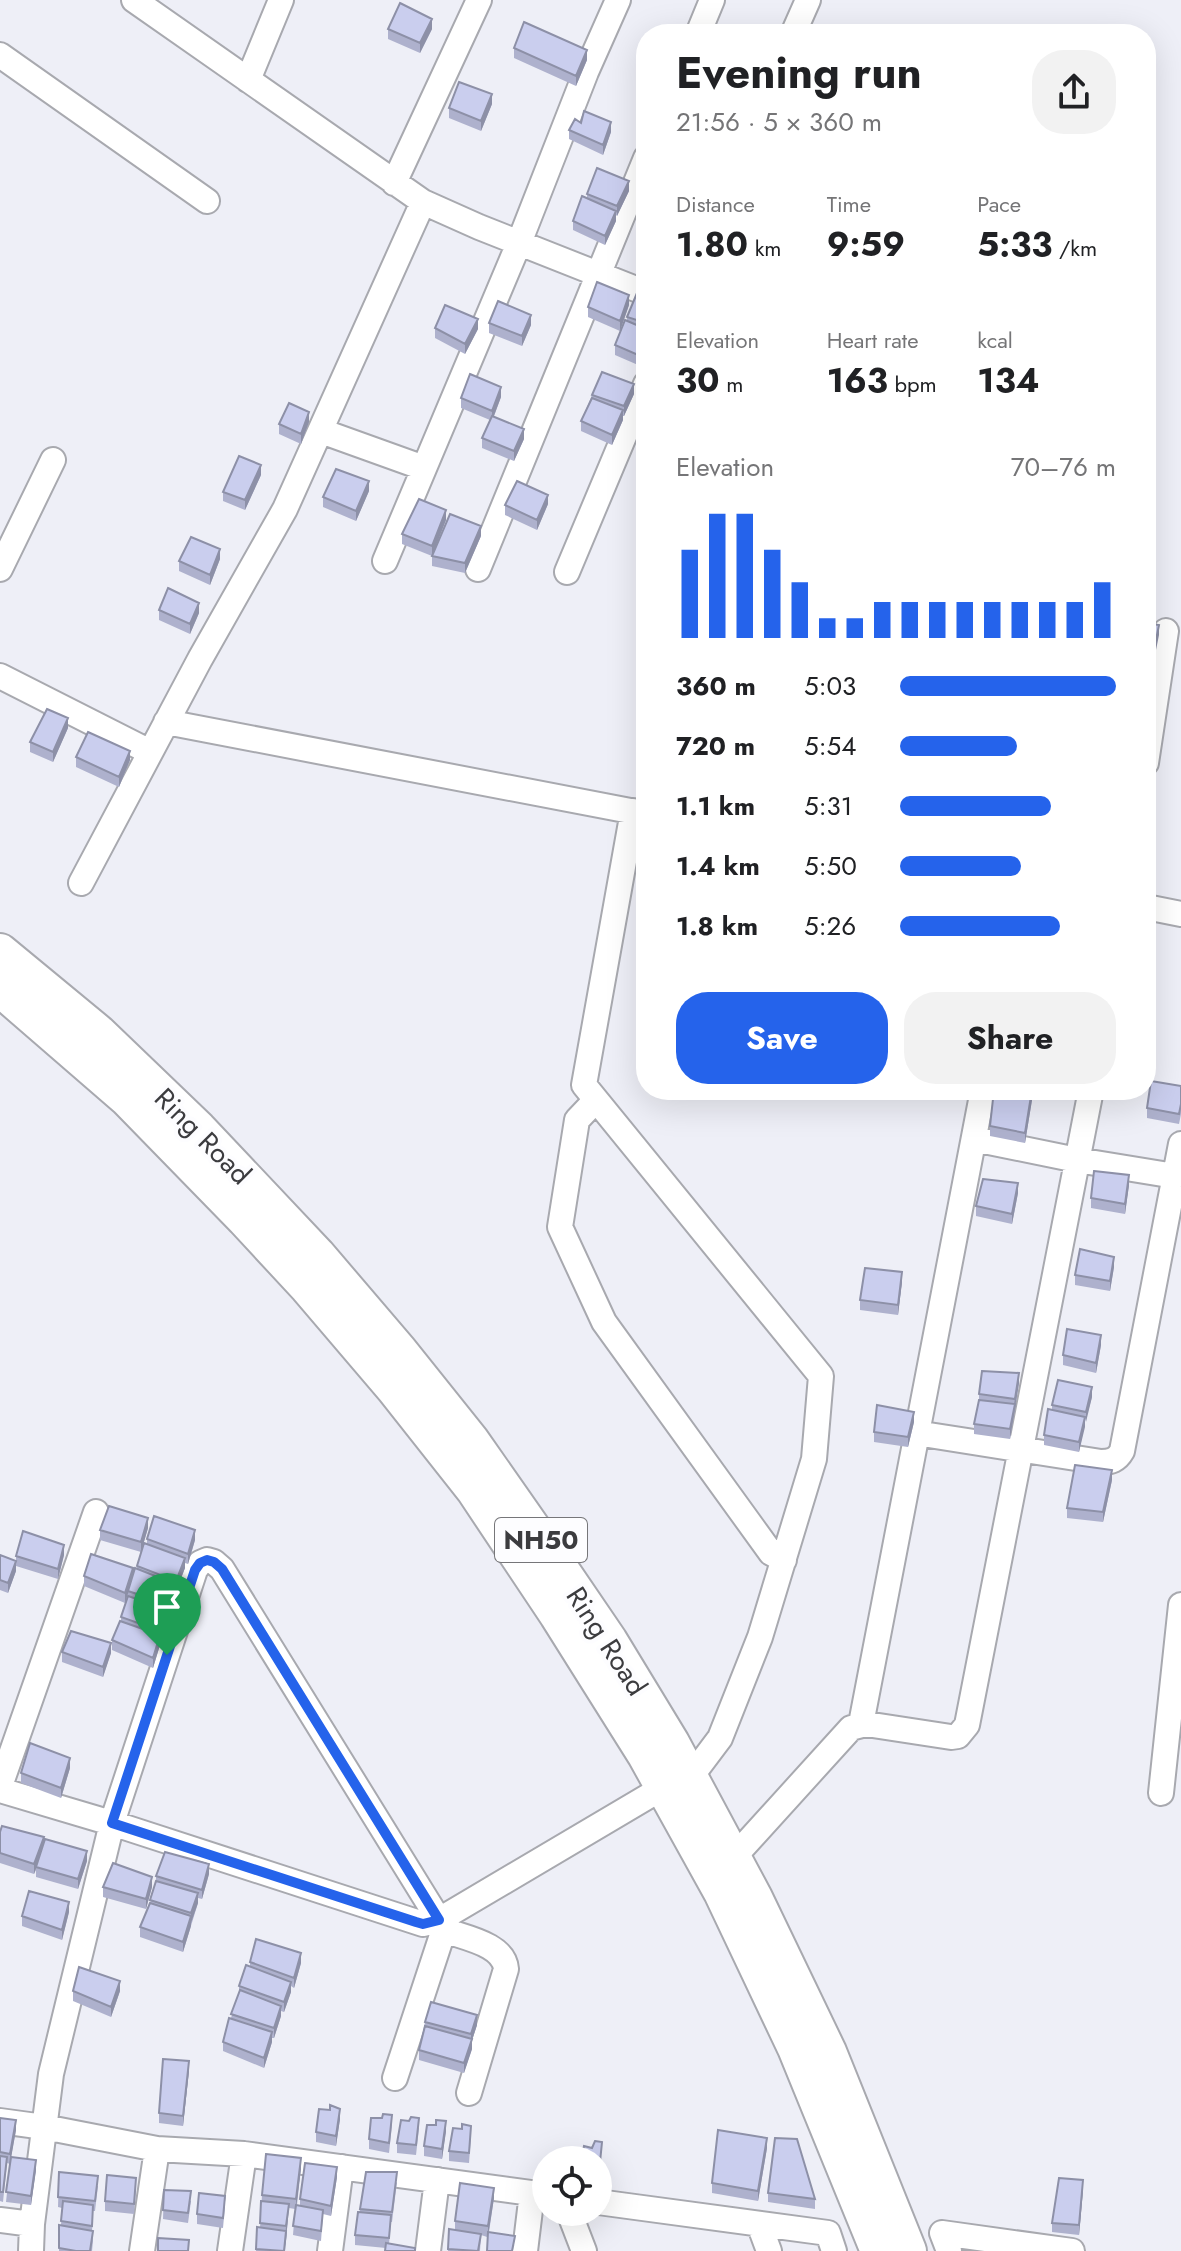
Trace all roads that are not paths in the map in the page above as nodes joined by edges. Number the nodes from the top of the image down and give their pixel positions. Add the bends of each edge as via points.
1 (134, 0) edge
2 (281, 0) edge
3 (479, 0) edge
4 (618, 0) edge
5 (712, 0) edge
6 (808, 0) edge
7 (702, 24) edge
8 (797, 24) edge
9 (0, 55) edge
10 (248, 80) junction
11 (636, 182) edge
12 (394, 183) junction
13 (207, 201) dead end
14 (423, 202) junction
15 (519, 243) junction
16 (598, 275) junction
17 (636, 289) edge
18 (636, 408) edge
19 (321, 431) junction
20 (53, 460) dead end
21 (424, 468) junction
22 (385, 561) dead end
23 (0, 569) edge
24 (478, 569) dead end
25 (567, 572) dead end
26 (1166, 631) dead end
27 (0, 676) edge
28 (1156, 697) edge
29 (166, 722) junction
30 (150, 752) junction
31 (636, 812) edge
32 (636, 828) edge
33 (81, 883) dead end
34 (1156, 909) edge
35 (1181, 914) edge
36 (0, 952) edge
37 (0, 988) edge
38 (596, 1100) junction
39 (981, 1100) edge
40 (1089, 1100) edge
41 (974, 1139) junction
42 (1181, 1144) edge
43 (1077, 1160) junction
44 (1175, 1176) junction
45 (916, 1433) junction
46 (1021, 1449) junction
47 (96, 1512) dead end
48 (784, 1560) junction
49 (1181, 1605) edge
50 (861, 1724) junction
51 (677, 1783) junction
52 (0, 1788) edge
53 (1161, 1793) dead end
54 (112, 1823) junction
55 (733, 1858) junction
56 (444, 1921) junction
57 (395, 2078) dead end
58 (469, 2093) dead end
59 (0, 2121) edge
60 (44, 2127) junction
61 (157, 2149) junction
62 (244, 2154) junction
63 (341, 2167) junction
64 (437, 2180) junction
65 (532, 2193) edge
66 (612, 2204) edge
67 (0, 2220) edge
68 (532, 2222) edge
69 (32, 2224) junction
70 (759, 2224) junction
71 (574, 2226) edge
72 (946, 2242) edge
73 (897, 2248) edge
74 (31, 2251) edge
75 (142, 2251) edge
76 (230, 2251) edge
77 (330, 2251) edge
78 (428, 2251) edge
79 (525, 2251) edge
80 (584, 2251) edge
81 (769, 2251) edge
82 (834, 2251) edge
83 (1072, 2251) edge

1 - 10 street
2 - 10 street
3 - 12 street
4 - 15 street
5 - 7 street
6 - 8 street
9 - 13 street
10 - 12 street
11 - 16 street
12 - 14 street
14 - 15 street
14 - 19 street
15 - 16 street
15 - 21 street
16 - 17 street
16 - 24 street
18 - 25 street
19 - 21 street
19 - 29 street via 285,509
20 - 23 street
21 - 22 street
26 - 28 street
27 - 30 street
29 - 30 street
29 - 31 street
30 - 33 street
32 - 38 street via 584,1085
34 - 35 street
36 - 51 highway, Ring Road / NH50 via 98,1033 198,1129 399,1351 471,1441 609,1641
37 - 51 highway, Ring Road / NH50 via 128,1099 298,1276 395,1389 474,1489 646,1755
38 - 48 street via 577,1120 560,1227 604,1322 771,1553
38 - 48 street via 821,1376 814,1459
39 - 41 street
40 - 43 street
41 - 43 street
41 - 45 street
42 - 44 street
43 - 44 street
43 - 46 street
44 - 46 street via 1122,1451 1118,1458 1101,1462
45 - 46 street
45 - 50 street
46 - 50 street via 963,1732 951,1737
47 - 52 street
48 - 51 street via 720,1738
49 - 53 street
50 - 55 street via 846,1732
51 - 55 highway, Ring Road / NH50
51 - 56 street
51 - 73 highway, Ring Road / NH50 via 722,1892
52 - 54 street
54 - 56 street via 416,1922
54 - 56 street via 195,1570 207,1560 214,1562
54 - 60 street via 51,2074
55 - 73 highway, Ring Road / NH50 via 828,2052
56 - 57 street
56 - 58 street via 506,1959
59 - 60 street
60 - 61 street
60 - 69 street
61 - 62 street
61 - 75 street
62 - 63 street
62 - 76 street
63 - 64 street
63 - 77 street
64 - 65 street
64 - 78 street
66 - 70 street
67 - 69 street
68 - 79 street
69 - 74 street
70 - 81 street
70 - 82 street via 828,2233
71 - 80 street
72 - 73 street
72 - 83 street

